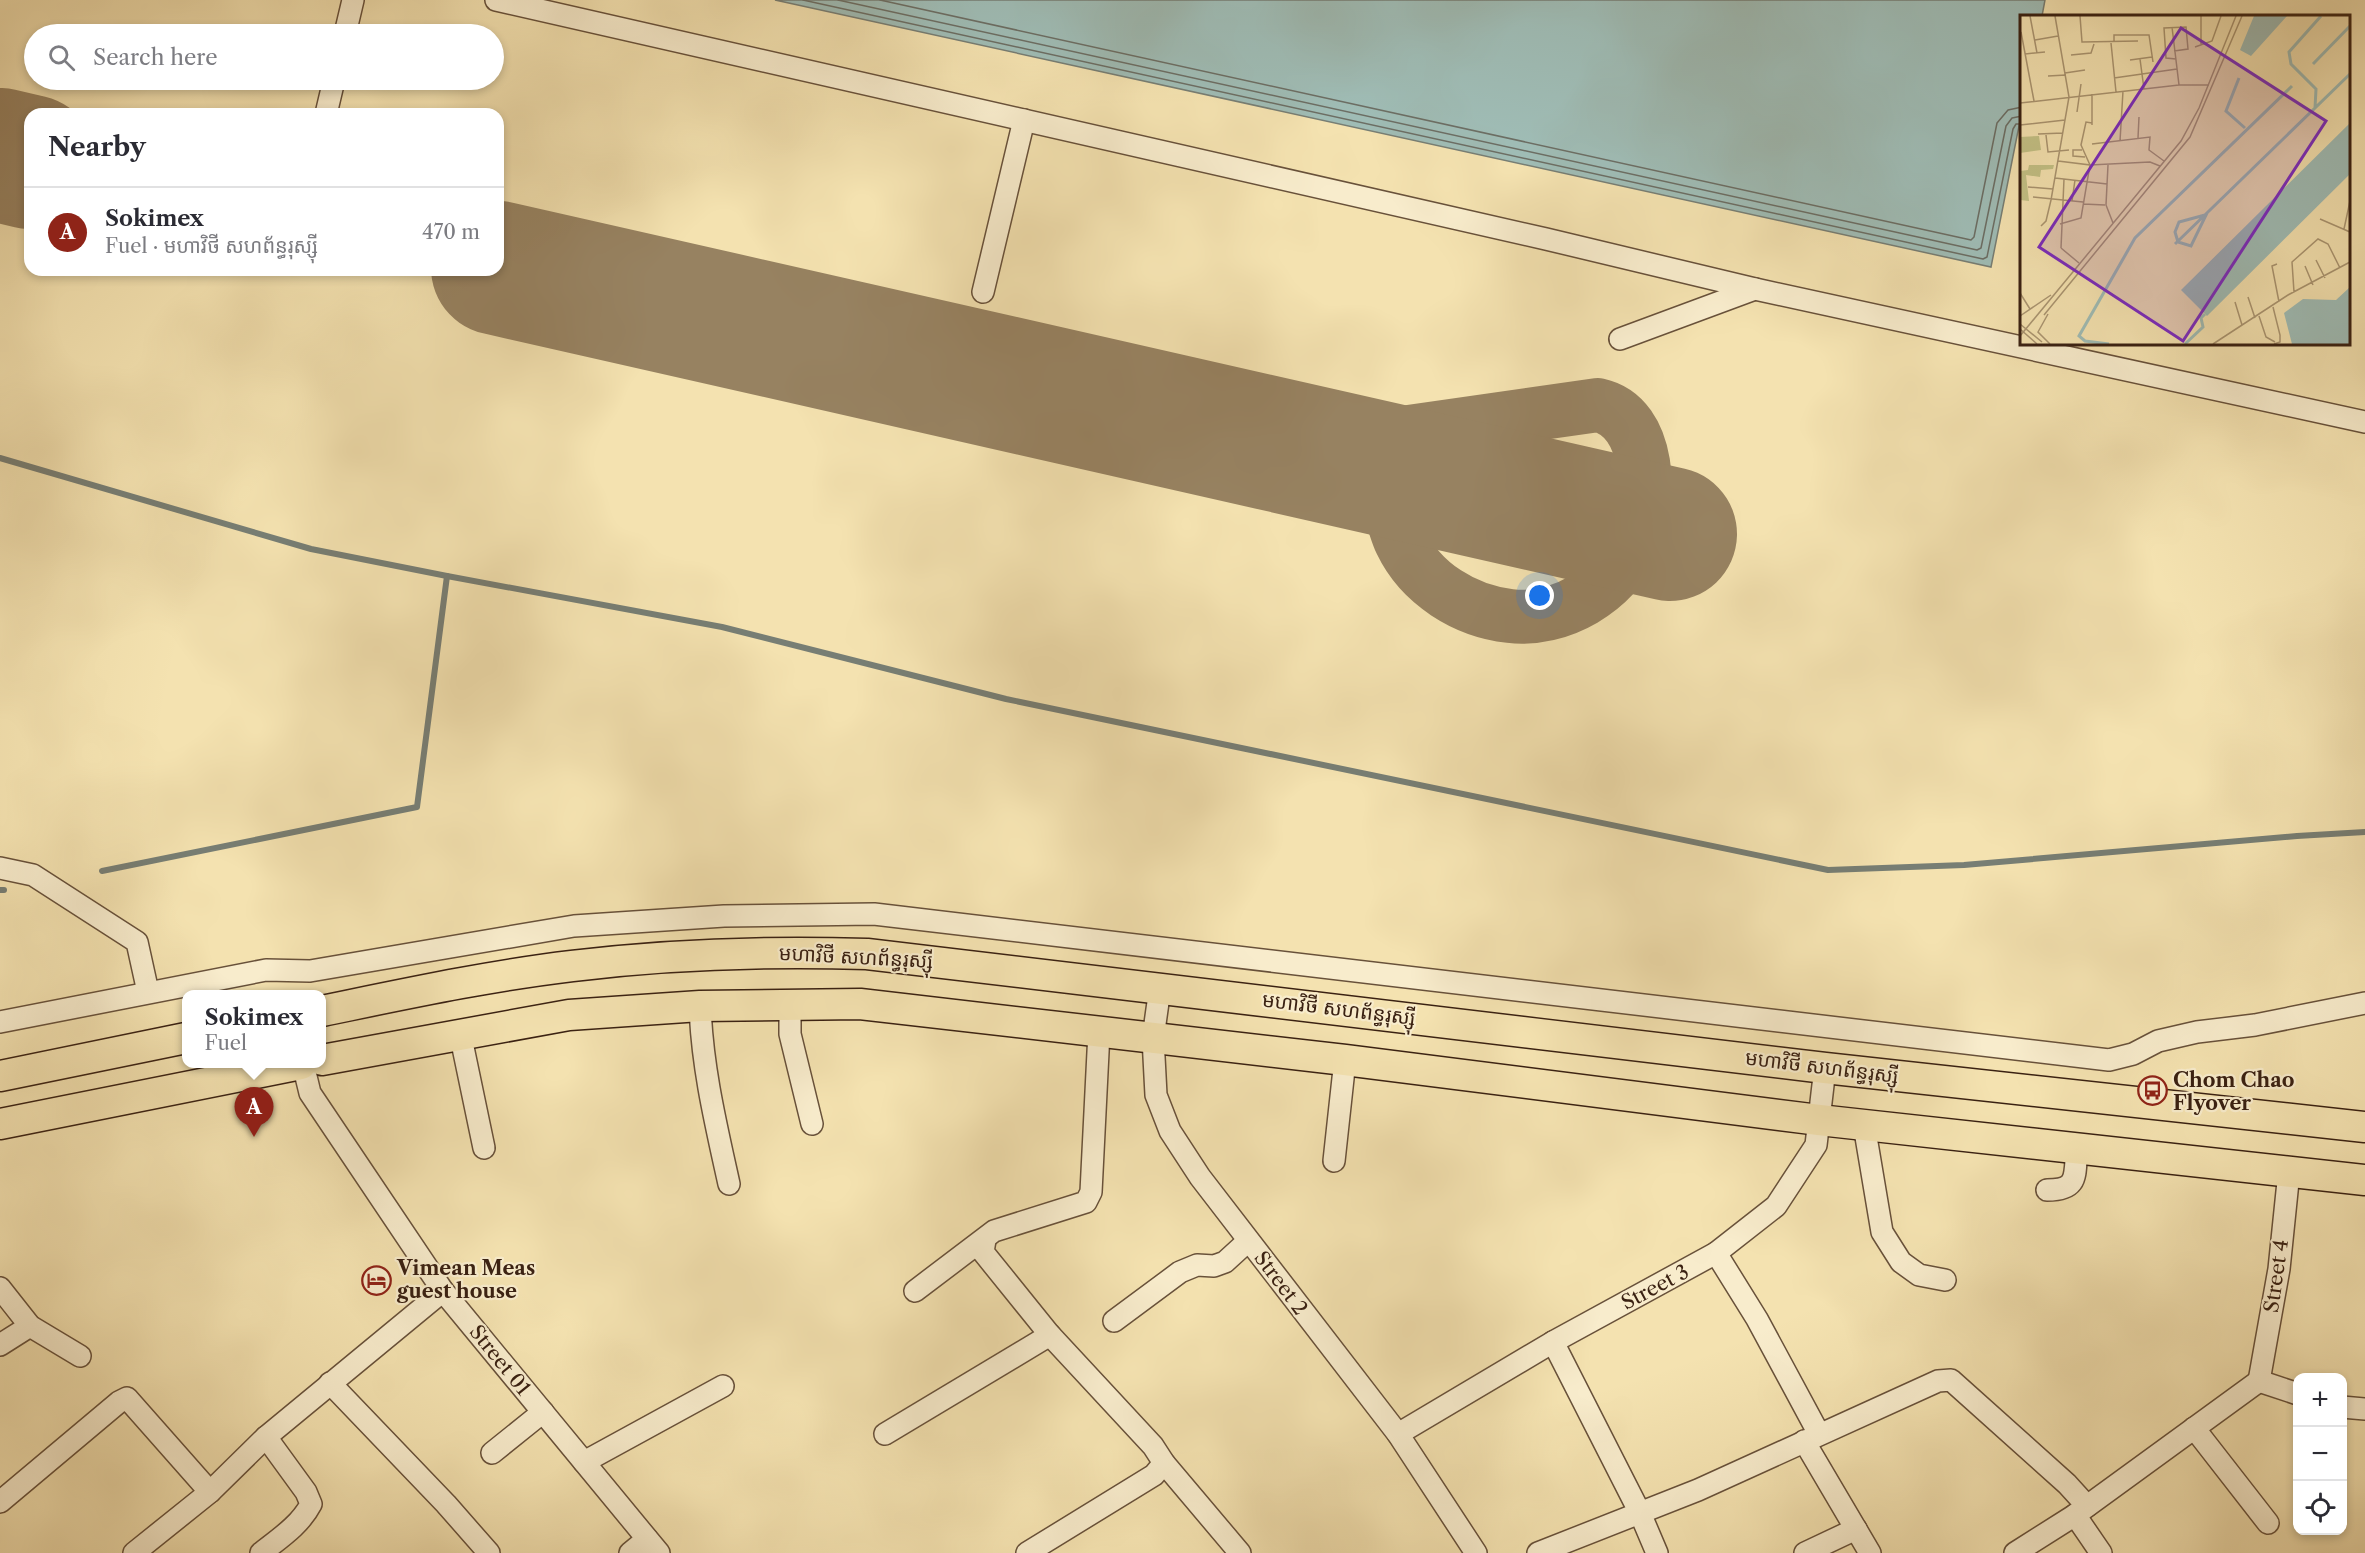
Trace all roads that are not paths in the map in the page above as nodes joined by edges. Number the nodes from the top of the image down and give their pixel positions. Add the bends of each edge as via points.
1 (353, 0) edge
2 (496, 0) edge
3 (347, 24) edge
4 (332, 90) edge
5 (327, 108) edge
6 (1024, 120) junction
7 (1755, 289) junction
8 (983, 292) dead end
9 (1620, 339) dead end
10 (2365, 422) edge
11 (0, 868) edge
12 (1160, 988) junction
13 (148, 992) junction
14 (2365, 1003) edge
15 (790, 1004) junction
16 (700, 1006) junction
17 (326, 1010) edge
18 (0, 1022) edge
19 (1099, 1032) junction
20 (460, 1033) junction
21 (1153, 1038) junction
22 (182, 1039) edge
23 (326, 1059) edge
24 (1345, 1060) junction
25 (282, 1068) edge
26 (303, 1068) edge
27 (1825, 1068) junction
28 (0, 1076) edge
29 (1819, 1120) junction
30 (0, 1124) edge
31 (812, 1124) dead end
32 (1864, 1125) junction
33 (2363, 1127) edge
34 (2077, 1147) junction
35 (484, 1148) dead end
36 (1334, 1161) dead end
37 (2289, 1172) junction
38 (2359, 1180) edge
39 (729, 1184) dead end
40 (2047, 1190) dead end
41 (985, 1240) junction
42 (1248, 1241) junction
43 (1716, 1253) junction
44 (1945, 1280) dead end
45 (0, 1288) edge
46 (443, 1291) junction
47 (915, 1291) dead end
48 (1114, 1321) dead end
49 (30, 1326) junction
50 (1050, 1335) junction
51 (1553, 1342) junction
52 (0, 1345) edge
53 (80, 1356) dead end
54 (2259, 1381) junction
55 (330, 1383) junction
56 (723, 1386) dead end
57 (2293, 1392) edge
58 (2347, 1407) edge
59 (2365, 1409) edge
60 (543, 1412) junction
61 (2194, 1428) junction
62 (885, 1434) dead end
63 (1398, 1434) junction
64 (266, 1437) junction
65 (1811, 1438) junction
66 (492, 1453) dead end
67 (584, 1462) junction
68 (1164, 1463) junction
69 (210, 1492) junction
70 (0, 1502) edge
71 (2081, 1511) junction
72 (1640, 1513) junction
73 (2268, 1523) dead end
74 (1856, 1529) junction
75 (653, 1546) edge
76 (2042, 1546) edge
77 (134, 1553) edge
78 (261, 1553) edge
79 (489, 1553) edge
80 (630, 1553) edge
81 (1027, 1553) edge
82 (1240, 1553) edge
83 (1476, 1553) edge
84 (1539, 1553) edge
85 (1657, 1553) edge
86 (1805, 1553) edge
87 (1870, 1553) edge
88 (2015, 1553) edge
89 (2100, 1553) edge

1 - 3 street
2 - 6 street
4 - 5 street
6 - 7 street
6 - 8 street
7 - 9 street
7 - 10 street
11 - 13 street via 33,875 137,942
12 - 17 highway, មហាវិថី សហព័ន្ធរុស្ស៊ី via 867,954 791,951 572,966 453,984
12 - 21 street, Street 2
12 - 27 highway, មហាវិថី សហព័ន្ធរុស្ស៊ី
13 - 14 street via 266,970 310,970 574,926 724,916 874,914 2109,1060 2133,1054 2158,1041 2198,1032
13 - 18 street
15 - 16 highway
15 - 19 highway via 860,1004
15 - 31 street via 790,1034
16 - 20 highway via 569,1015
16 - 39 street via 707,1085
19 - 21 highway
19 - 41 street via 1091,1192 1086,1202 993,1231
20 - 23 highway
20 - 35 street
21 - 24 highway
21 - 42 street, Street 2 via 1156,1095 1170,1131
22 - 28 highway
24 - 29 highway
24 - 36 street
25 - 30 highway
26 - 46 street, Street 01 via 310,1093
27 - 29 street, Street 3
27 - 33 highway, មហាវិថី សហព័ន្ធរុស្ស៊ី
29 - 32 highway
29 - 43 street, Street 3 via 1816,1145 1776,1206
32 - 34 highway
32 - 44 street via 1882,1232 1901,1262 1919,1275
34 - 37 highway
34 - 40 street via 2072,1183 2067,1188
37 - 38 highway
37 - 54 street, Street 4 via 2279,1269
41 - 47 street
41 - 50 street via 983,1252
42 - 48 street via 1226,1262 1197,1265 1180,1272
42 - 63 street, Street 2
43 - 51 street, Street 3
43 - 65 street via 1757,1319
45 - 49 street
46 - 55 street
46 - 60 street, Street 01
49 - 52 street
49 - 53 street
50 - 62 street
50 - 68 street via 1153,1446
51 - 63 street, Street 3
51 - 72 street
54 - 57 street
54 - 61 street
55 - 64 street
55 - 79 street
56 - 67 street
58 - 59 street
60 - 66 street
60 - 67 street, Street 01
61 - 71 street
61 - 73 street
63 - 83 street, Street 2
64 - 69 street
64 - 78 street via 311,1504 295,1527
65 - 71 street via 1938,1381 1951,1380 2067,1484
65 - 72 street
65 - 74 street
67 - 75 street, Street 01
68 - 81 street via 1154,1475
68 - 82 street
69 - 70 street via 127,1398
69 - 77 street
71 - 76 street
71 - 89 street
72 - 84 street
72 - 85 street
74 - 86 street
74 - 87 street
75 - 80 street
76 - 88 street

